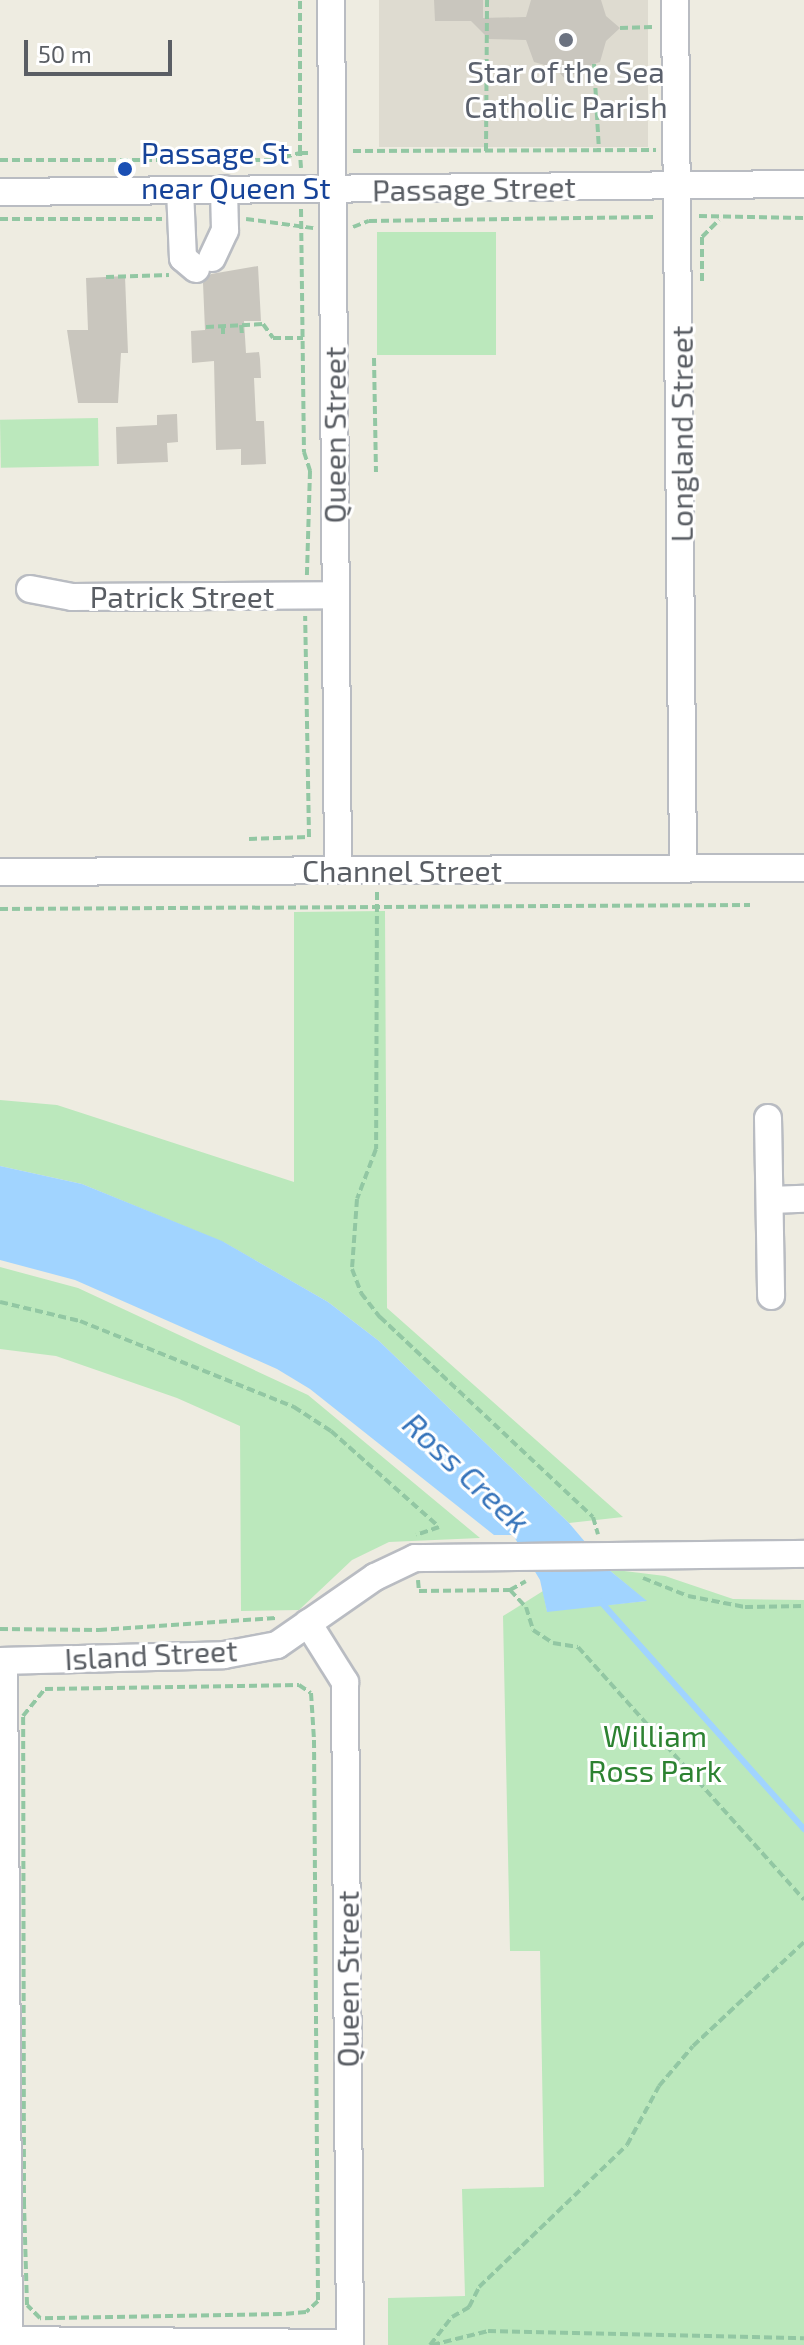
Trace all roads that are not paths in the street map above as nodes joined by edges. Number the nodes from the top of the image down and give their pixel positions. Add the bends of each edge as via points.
1 (331, 0) edge
2 (675, 0) edge
3 (804, 184) edge
4 (678, 185) junction
5 (224, 189) junction
6 (334, 189) junction
7 (180, 190) junction
8 (0, 192) edge
9 (30, 589) dead end
10 (335, 595) junction
11 (683, 868) junction
12 (804, 868) edge
13 (338, 870) junction
14 (0, 872) edge
15 (768, 1118) dead end
16 (804, 1199) edge
17 (770, 1200) junction
18 (771, 1296) dead end
19 (804, 1554) edge
20 (296, 1620) junction
21 (2, 1661) edge
22 (6, 2342) edge
23 (350, 2344) edge

1 - 6 street, Queen Street
2 - 4 street, Longland Street
3 - 4 street, Passage Street
4 - 6 street, Passage Street
4 - 11 street, Longland Street
5 - 6 street, Passage Street
5 - 7 street, Passage Street
5 - 7 street via 225,230 200,265 181,250
6 - 10 street, Queen Street
7 - 8 street, Passage Street
9 - 10 street, Patrick Street via 72,597
10 - 13 street, Queen Street
11 - 12 street, Channel Street
11 - 13 street, Channel Street
13 - 14 street, Channel Street
15 - 17 street
16 - 17 street
17 - 18 street
19 - 20 street, Island Street via 603,1556 528,1565 412,1547 375,1577
20 - 21 street, Island Street via 277,1645 224,1655
20 - 23 street, Queen Street via 345,1682
21 - 22 street
22 - 23 street

